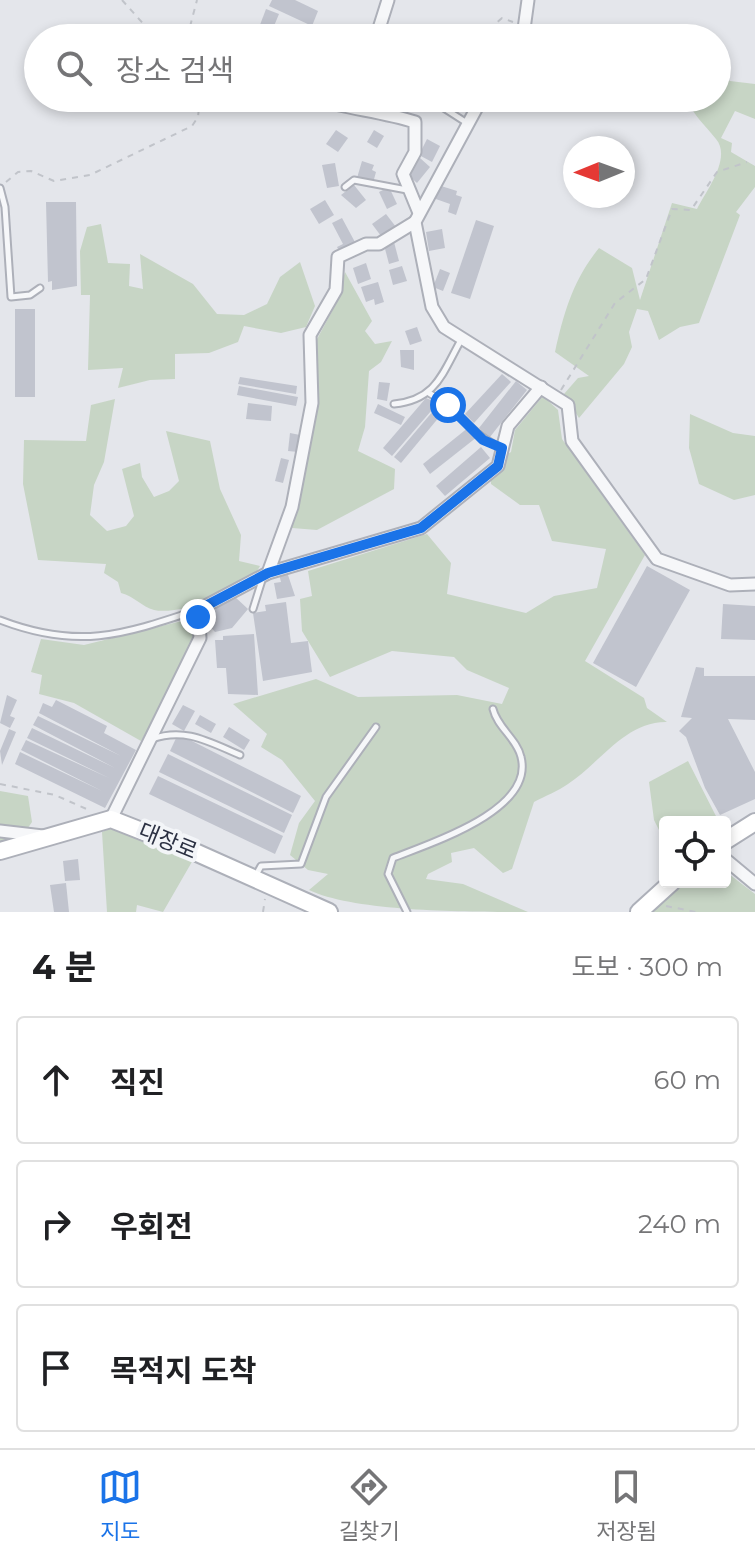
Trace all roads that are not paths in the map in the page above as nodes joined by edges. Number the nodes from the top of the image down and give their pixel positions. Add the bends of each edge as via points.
1 (388, 0) edge
2 (528, 0) edge
3 (380, 24) edge
4 (523, 24) edge
5 (384, 112) edge
6 (450, 112) edge
7 (474, 112) edge
8 (468, 124) junction
9 (345, 187) dead end
10 (0, 188) edge
11 (408, 190) junction
12 (417, 218) junction
13 (40, 288) dead end
14 (462, 339) junction
15 (541, 387) junction
16 (429, 393) junction
17 (394, 404) dead end
18 (502, 448) junction
19 (266, 574) junction
20 (755, 584) edge
21 (253, 609) dead end
22 (198, 610) junction
23 (0, 620) edge
24 (493, 709) dead end
25 (376, 727) dead end
26 (152, 739) junction
27 (240, 755) dead end
28 (111, 819) junction
29 (755, 822) edge
30 (0, 831) edge
31 (43, 836) junction
32 (731, 837) edge
33 (0, 851) edge
34 (731, 864) edge
35 (261, 882) junction
36 (755, 884) edge
37 (665, 888) edge
38 (643, 908) edge
39 (329, 912) edge
40 (407, 912) edge

1 - 3 street
2 - 4 street
5 - 11 street via 415,122 415,152 403,174
6 - 8 lane
7 - 8 street
8 - 12 street
9 - 11 lane via 354,180
10 - 13 lane via 11,297
11 - 12 street
12 - 14 street via 432,307 444,327
12 - 19 street via 379,244 338,257 336,290 310,335 312,403 292,507
14 - 15 street
14 - 16 lane
15 - 18 street via 508,426
15 - 20 street via 568,405 572,441 657,559 730,585
16 - 17 lane via 416,402
16 - 18 lane via 483,440
18 - 19 street via 498,466 421,528
19 - 21 lane
19 - 22 street
22 - 23 lane via 79,639
22 - 26 street via 200,638
24 - 40 lane via 521,757 520,775 498,809 393,858 388,874
25 - 35 lane via 326,797 301,864 261,866
26 - 27 lane via 188,733
26 - 28 street
28 - 31 street, 대장로
28 - 35 street, 대장로
29 - 32 street
30 - 31 street
31 - 33 street, 대장로
34 - 36 street
35 - 39 street, 대장로
37 - 38 street

